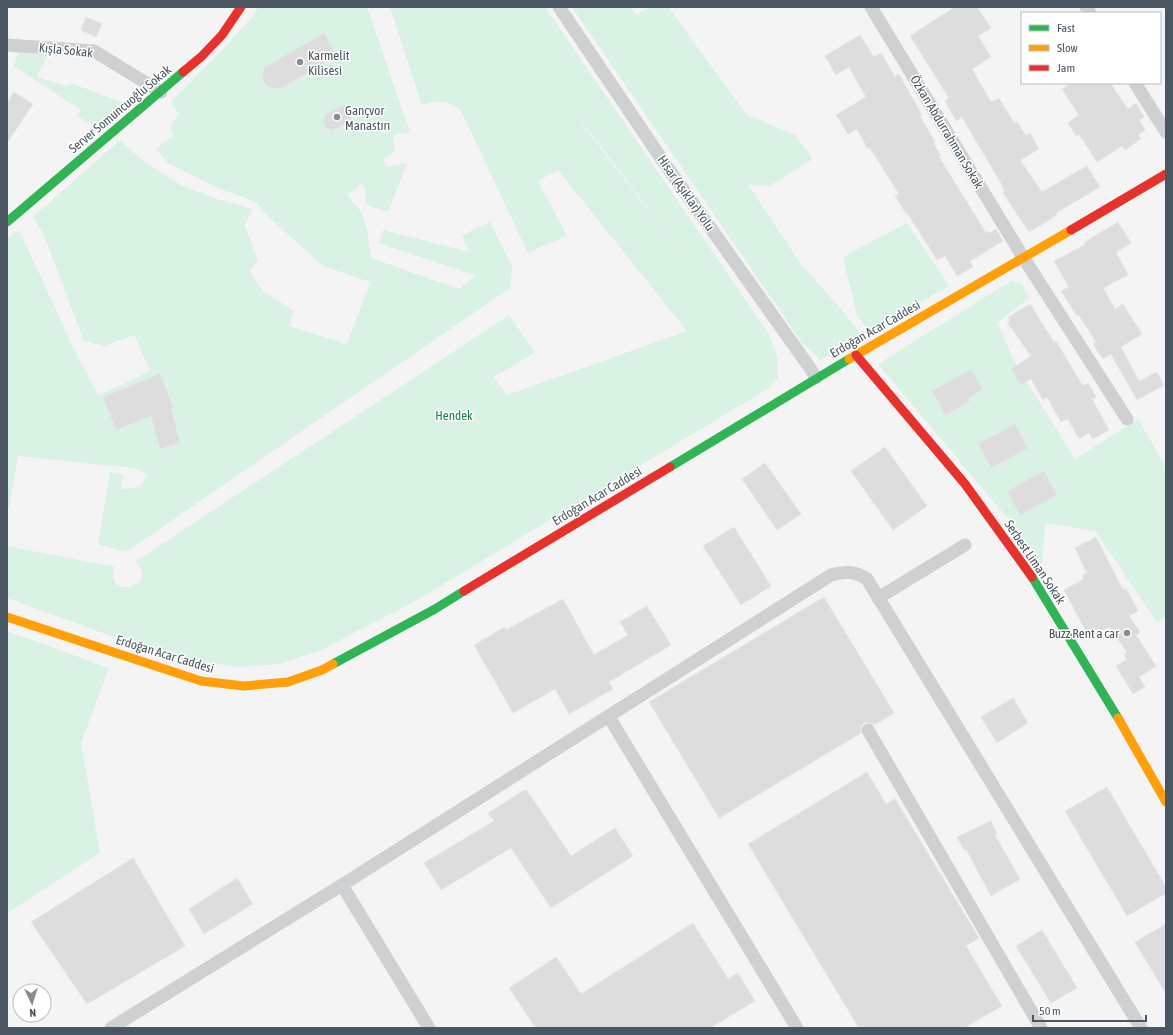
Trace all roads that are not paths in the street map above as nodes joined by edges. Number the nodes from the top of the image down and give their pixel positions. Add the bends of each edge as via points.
1 (241, 7) edge
2 (559, 7) edge
3 (871, 7) edge
4 (7, 45) edge
5 (1136, 84) edge
6 (162, 92) junction
7 (1166, 132) edge
8 (1166, 174) edge
9 (7, 222) edge
10 (1024, 257) junction
11 (856, 355) junction
12 (816, 378) junction
13 (1127, 419) dead end
14 (965, 545) dead end
15 (878, 598) junction
16 (7, 617) edge
17 (609, 717) junction
18 (868, 730) dead end
19 (1166, 802) edge
20 (342, 885) junction
21 (112, 1028) edge
22 (429, 1028) edge
23 (797, 1028) edge
24 (1041, 1028) edge
25 (1141, 1028) edge

1 - 6 main road, Server Somuncuoğlu Sokak via 222,35
2 - 12 street, Hisar (Aşıklar) Yolu via 663,161
3 - 10 street, Özkan Abdurrahman Sokak
4 - 6 street, Kışla Sokak via 94,51
5 - 7 street
6 - 9 main road, Server Somuncuoğlu Sokak
8 - 10 main road, Erdoğan Acar Caddesi
10 - 11 main road, Erdoğan Acar Caddesi
10 - 13 street, Özkan Abdurrahman Sokak
11 - 12 main road, Erdoğan Acar Caddesi
11 - 19 main road, Serbest Liman Sokak via 964,484 1033,579
12 - 16 main road, Erdoğan Acar Caddesi via 435,609 322,670 288,682 244,686 201,681
14 - 15 street
15 - 17 street via 867,579 860,574 842,572 831,575
15 - 25 street
17 - 20 street
17 - 23 street
18 - 24 street
20 - 21 street
20 - 22 street

